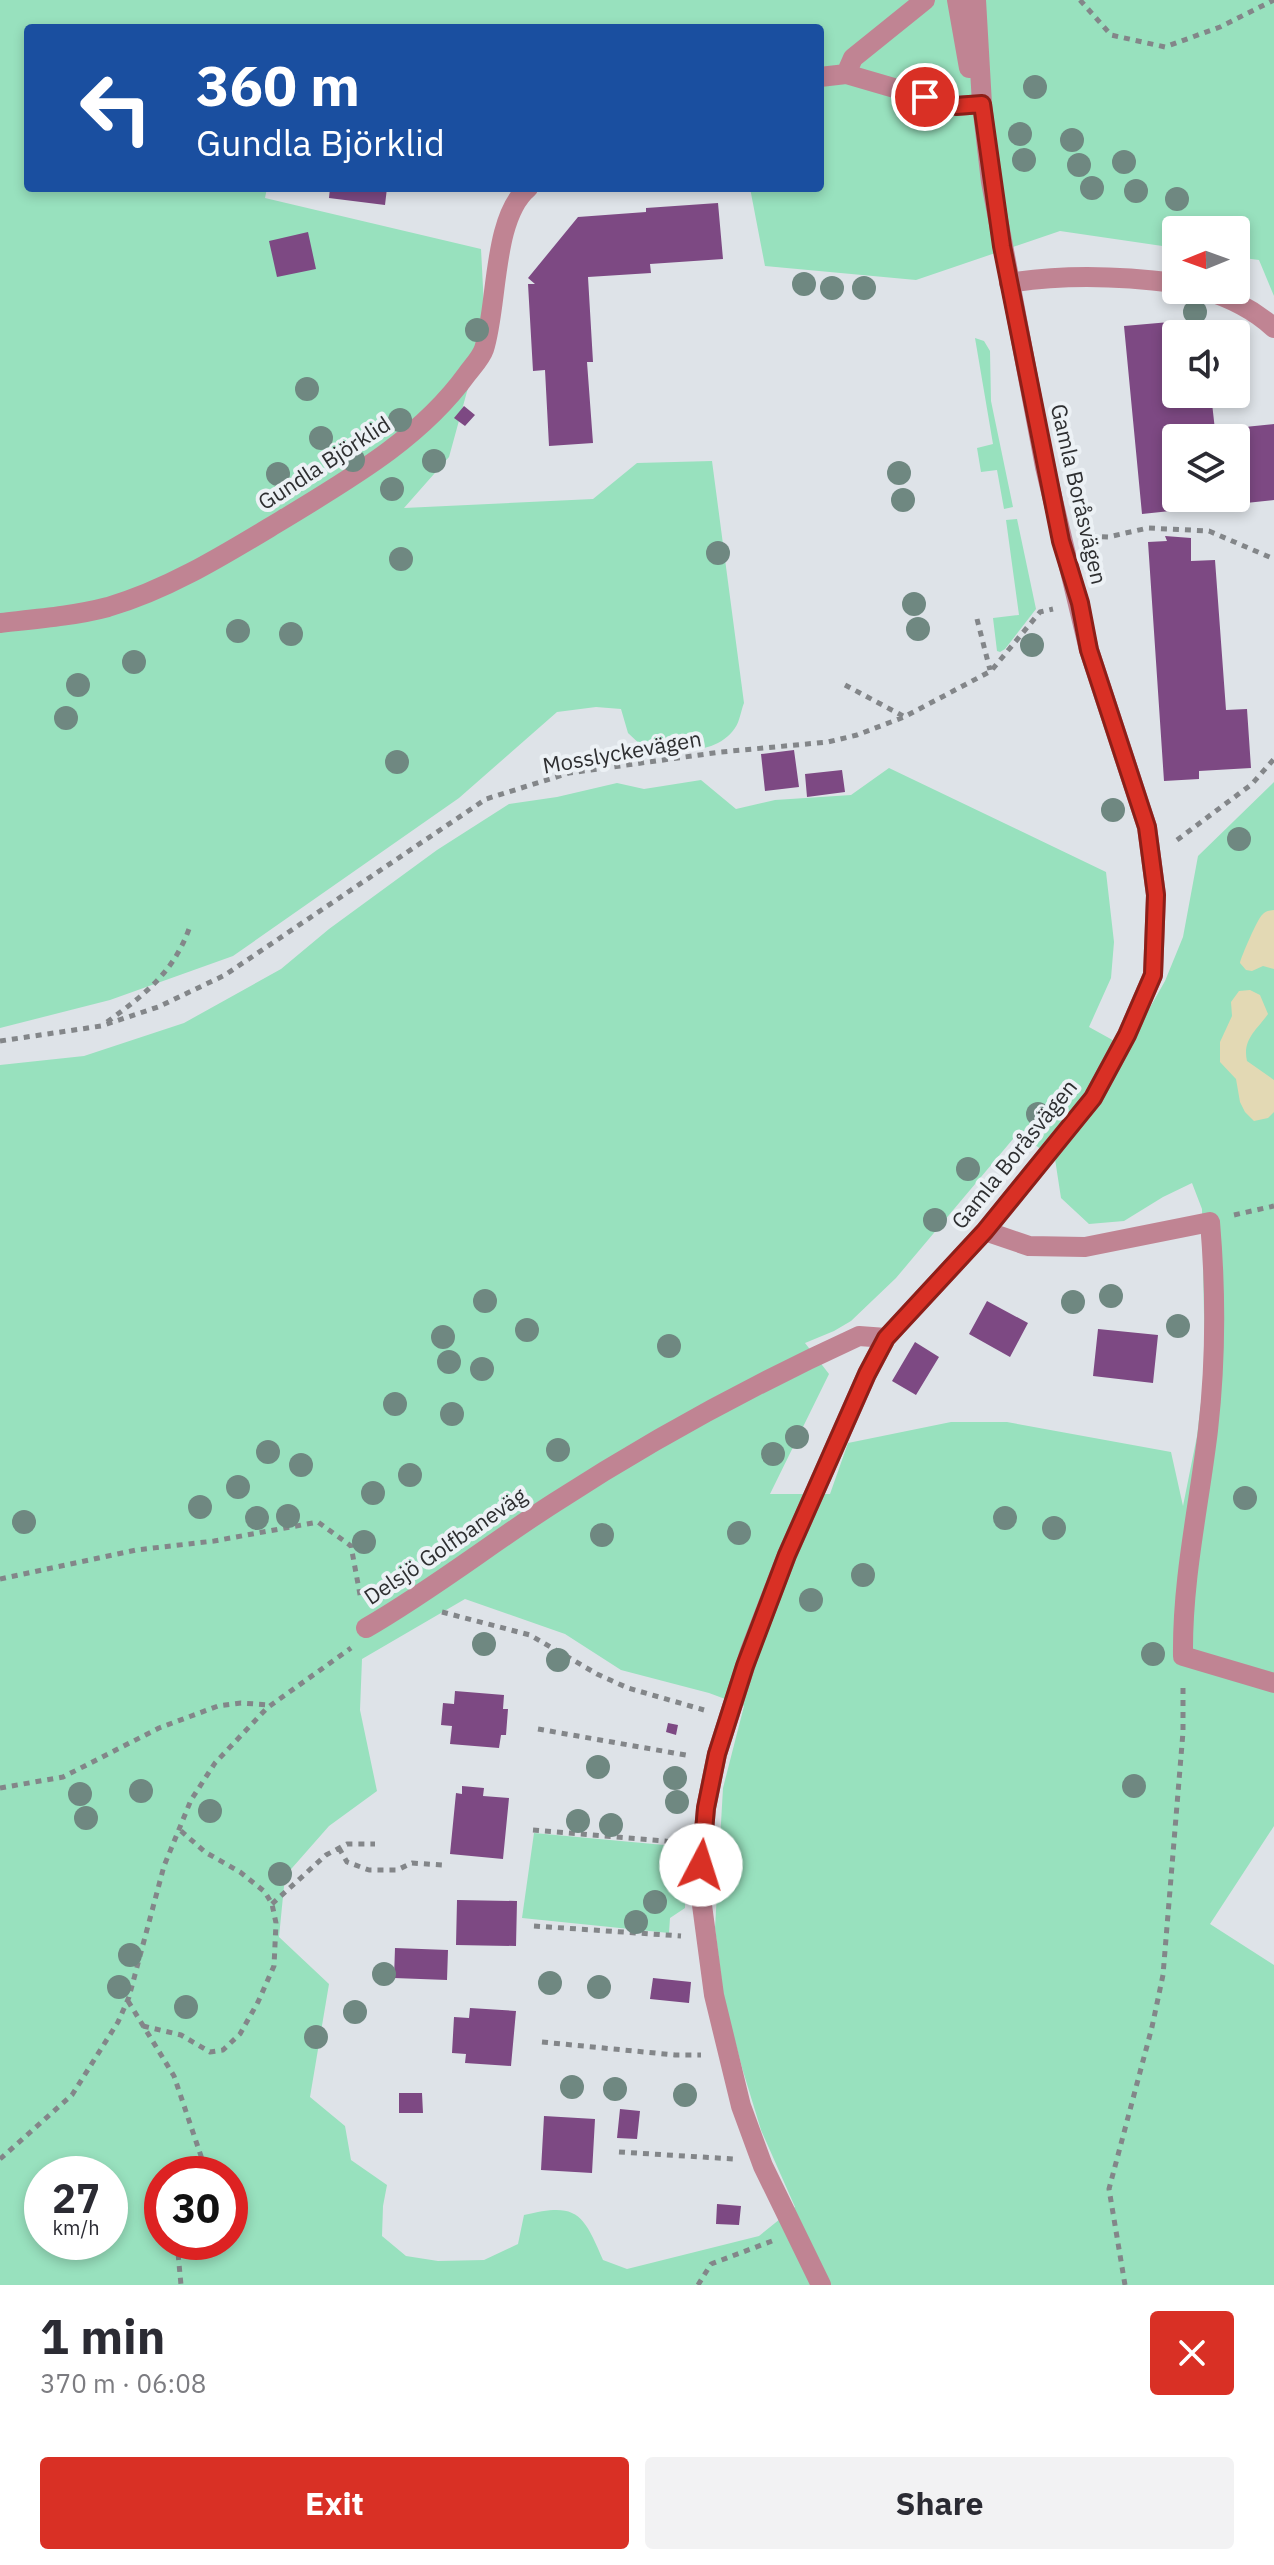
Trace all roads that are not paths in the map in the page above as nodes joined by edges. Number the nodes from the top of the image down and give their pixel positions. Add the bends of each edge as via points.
1 (925, 0) edge
2 (957, 0) edge
3 (976, 0) edge
4 (846, 74) junction
5 (824, 77) edge
6 (981, 82) junction
7 (982, 104) junction
8 (523, 192) edge
9 (1162, 282) edge
10 (1009, 283) junction
11 (1241, 304) edge
12 (1274, 328) edge
13 (0, 623) edge
14 (985, 1231) junction
15 (886, 1338) junction
16 (366, 1628) road end
17 (1274, 1683) edge
18 (821, 2285) edge

1 - 4 street via 853,58
2 - 6 street via 969,73 973,83
3 - 6 street, Gamla Boråsvägen
4 - 5 street
4 - 7 street via 956,106
6 - 7 street, Gamla Boråsvägen
7 - 10 street, Gamla Boråsvägen
8 - 13 street, Gundla Björklid via 499,255 483,352 450,398 399,445 171,583 107,607
9 - 10 street via 1037,278
10 - 14 street, Gamla Boråsvägen via 1061,541 1089,650 1147,827 1156,895 1153,975 1127,1035 1093,1098
11 - 12 street
14 - 15 street, Gamla Boråsvägen
14 - 17 street via 1029,1246 1085,1247 1210,1222 1215,1351 1182,1611 1183,1656
15 - 16 street, Delsjö Golfbaneväg via 859,1336 644,1446
15 - 18 street, Gamla Boråsvägen via 787,1555 750,1651 717,1754 701,1865 707,1949 741,2106 763,2166

